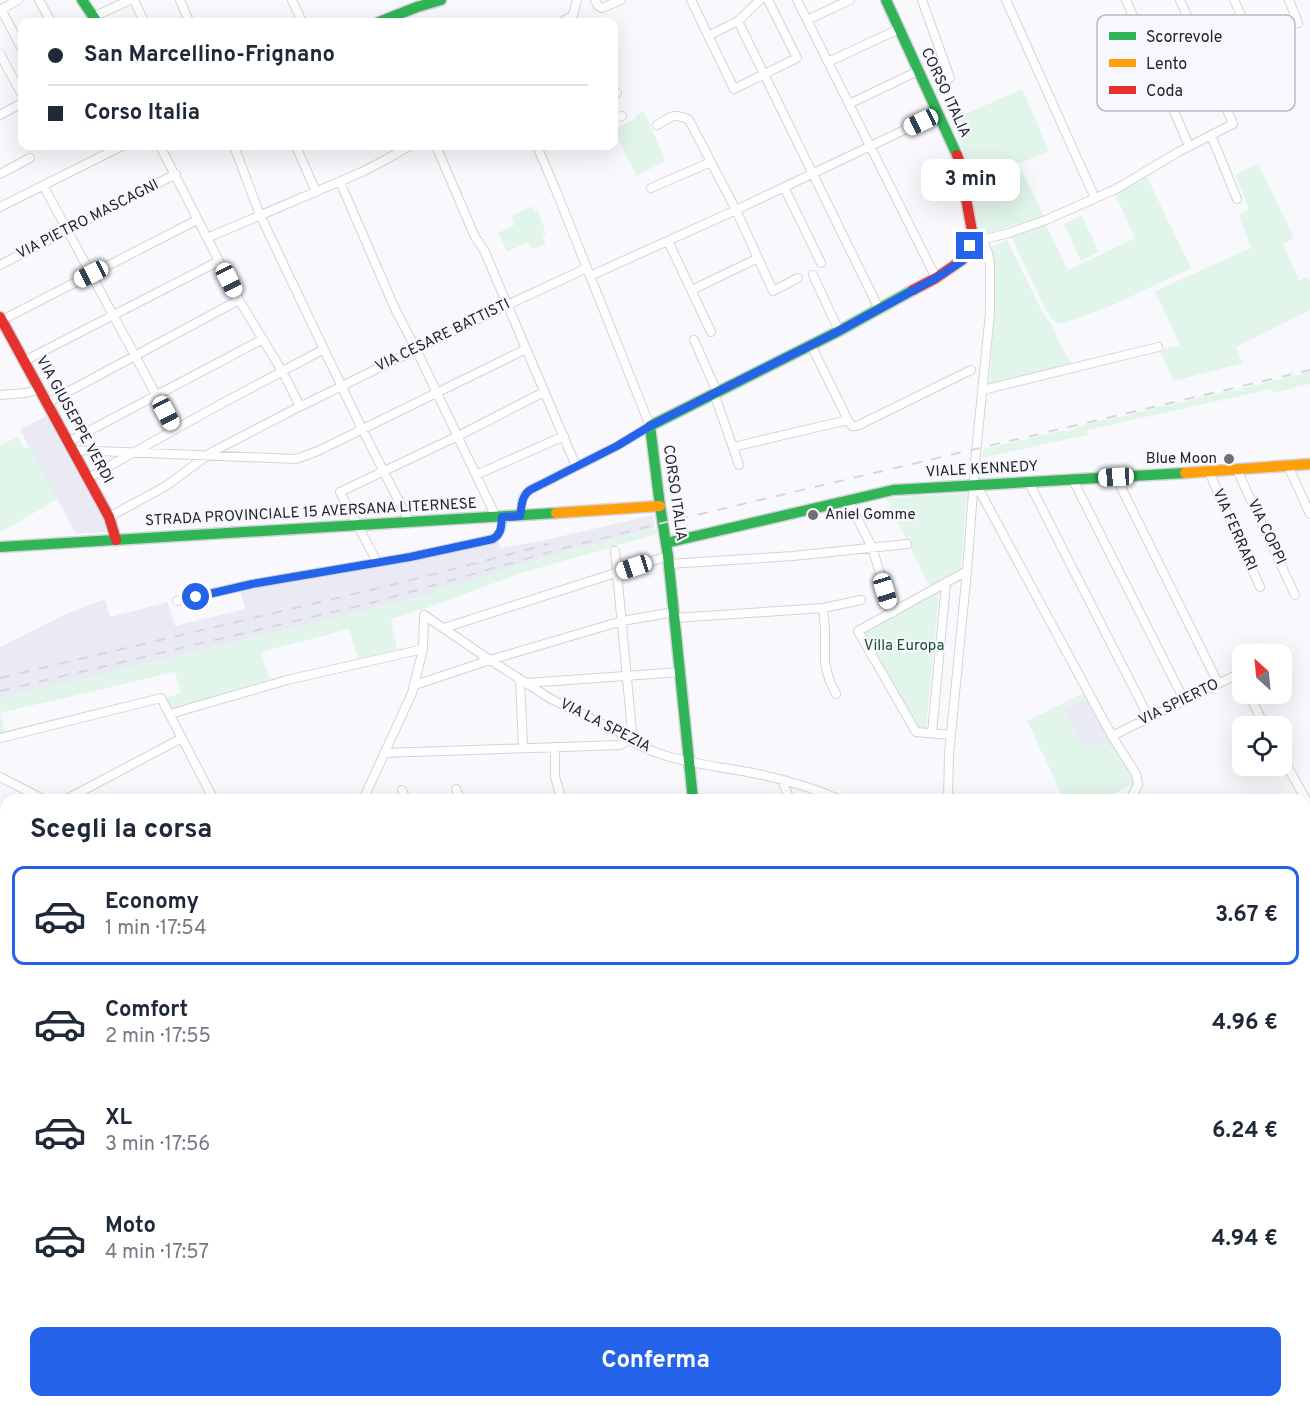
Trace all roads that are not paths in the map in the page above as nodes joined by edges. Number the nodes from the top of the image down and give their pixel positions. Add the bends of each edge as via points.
1 (18, 0) edge
2 (39, 0) edge
3 (82, 0) edge
4 (132, 0) edge
5 (180, 0) edge
6 (292, 0) edge
7 (441, 0) edge
8 (577, 0) edge
9 (595, 0) edge
10 (621, 0) edge
11 (691, 0) edge
12 (760, 0) edge
13 (768, 0) edge
14 (797, 0) edge
15 (850, 0) edge
16 (886, 0) edge
17 (922, 0) edge
18 (1006, 0) edge
19 (1126, 0) edge
20 (1180, 0) edge
21 (1234, 0) edge
22 (1288, 0) edge
23 (417, 3) edge
24 (1, 9) edge
25 (573, 15) junction
26 (1133, 15) edge
27 (1186, 15) edge
28 (1241, 15) edge
29 (1295, 15) edge
30 (1295, 16) edge
31 (49, 18) edge
32 (94, 18) edge
33 (99, 18) edge
34 (142, 18) edge
35 (188, 18) edge
36 (300, 18) edge
37 (390, 18) edge
38 (568, 18) edge
39 (575, 18) edge
40 (807, 20) junction
41 (738, 21) junction
42 (1298, 23) dead end
43 (899, 29) junction
44 (708, 36) junction
45 (18, 41) edge
46 (0, 54) edge
47 (828, 62) junction
48 (918, 70) junction
49 (764, 75) junction
50 (950, 78) dead end
51 (18, 88) edge
52 (849, 104) junction
53 (18, 105) edge
54 (1175, 111) edge
55 (1228, 111) edge
56 (938, 114) junction
57 (0, 115) edge
58 (622, 116) dead end
59 (618, 117) edge
60 (657, 125) dead end
61 (1211, 135) junction
62 (870, 146) junction
63 (1190, 146) junction
64 (111, 150) edge
65 (162, 150) edge
66 (236, 150) edge
67 (298, 150) edge
68 (402, 150) edge
69 (438, 150) edge
70 (539, 150) edge
71 (30, 158) dead end
72 (711, 162) junction
73 (814, 172) junction
74 (0, 174) edge
75 (176, 174) junction
76 (340, 182) junction
77 (43, 185) junction
78 (784, 187) junction
79 (651, 188) dead end
80 (316, 192) junction
81 (1095, 198) junction
82 (1238, 200) dead end
83 (0, 207) edge
84 (736, 210) junction
85 (260, 215) junction
86 (197, 220) junction
87 (67, 230) junction
88 (972, 231) junction
89 (207, 238) junction
90 (981, 240) junction
91 (668, 241) junction
92 (758, 258) junction
93 (219, 261) junction
94 (821, 263) dead end
95 (0, 265) edge
96 (587, 268) junction
97 (91, 274) junction
98 (813, 275) dead end
99 (590, 276) junction
100 (798, 278) dead end
101 (936, 278) junction
102 (692, 291) junction
103 (239, 300) junction
104 (507, 305) junction
105 (879, 309) junction
106 (113, 315) junction
107 (1, 319) edge
108 (839, 331) junction
109 (711, 332) dead end
110 (263, 339) junction
111 (694, 340) dead end
112 (811, 345) junction
113 (1158, 347) dead end
114 (324, 349) junction
115 (416, 349) junction
116 (526, 349) junction
117 (135, 356) junction
118 (24, 361) junction
119 (971, 370) dead end
120 (282, 371) junction
121 (342, 386) junction
122 (40, 389) junction
123 (983, 390) junction
124 (544, 392) junction
125 (715, 392) junction
126 (436, 393) junction
127 (0, 395) edge
128 (157, 396) junction
129 (47, 403) junction
130 (300, 406) junction
131 (848, 420) junction
132 (650, 426) junction
133 (362, 429) junction
134 (175, 430) junction
135 (458, 436) junction
136 (564, 436) junction
137 (70, 446) junction
138 (733, 447) junction
139 (133, 453) junction
140 (206, 456) junction
141 (739, 465) dead end
142 (576, 466) junction
143 (1288, 466) junction
144 (1308, 466) edge
145 (1237, 470) junction
146 (383, 472) junction
147 (1209, 472) junction
148 (476, 475) junction
149 (1116, 477) junction
150 (88, 478) junction
151 (1073, 480) junction
152 (1029, 483) junction
153 (976, 486) junction
154 (848, 500) junction
155 (660, 506) junction
156 (1310, 514) edge
157 (520, 516) junction
158 (109, 517) junction
159 (499, 517) junction
160 (410, 523) junction
161 (357, 526) junction
162 (116, 540) junction
163 (666, 543) junction
164 (907, 544) dead end
165 (0, 547) edge
166 (872, 548) junction
167 (615, 551) dead end
168 (668, 560) junction
169 (377, 562) junction
170 (967, 570) junction
171 (617, 572) junction
172 (946, 583) junction
173 (1260, 587) dead end
174 (1295, 595) dead end
175 (861, 600) dead end
176 (177, 601) dead end
177 (823, 608) junction
178 (892, 613) junction
179 (674, 615) junction
180 (622, 621) junction
181 (444, 628) junction
182 (423, 649) junction
183 (490, 660) junction
184 (680, 672) junction
185 (627, 677) junction
186 (1232, 677) edge
187 (523, 682) junction
188 (1218, 683) junction
189 (415, 685) junction
190 (836, 694) dead end
191 (1184, 700) junction
192 (170, 714) junction
193 (1149, 718) junction
194 (932, 733) junction
195 (951, 735) junction
196 (1112, 736) junction
197 (0, 738) edge
198 (182, 738) junction
199 (629, 740) junction
200 (555, 747) junction
201 (523, 748) junction
202 (384, 753) junction
203 (689, 762) junction
204 (1292, 775) edge
205 (0, 777) edge
206 (782, 780) junction
207 (456, 789) dead end
208 (402, 790) dead end
209 (33, 794) edge
210 (76, 794) edge
211 (211, 794) edge
212 (366, 794) edge
213 (404, 794) edge
214 (458, 794) edge
215 (560, 794) edge
216 (692, 794) edge
217 (787, 794) edge
218 (818, 794) edge
219 (948, 794) edge
220 (1133, 794) edge
221 (1303, 794) edge

1 - 24 street
2 - 31 street
3 - 32 main road
4 - 33 street
4 - 34 street
5 - 35 street
6 - 36 street
7 - 23 main road
8 - 25 street
9 - 10 street via 604,8
11 - 44 street
12 - 41 street
13 - 49 street via 797,58
14 - 40 street
15 - 40 street
16 - 43 main road, CORSO ITALIA
17 - 50 street
18 - 81 street
19 - 26 street
20 - 27 street
21 - 28 street
22 - 29 street
23 - 37 main road
24 - 45 street
25 - 38 street
25 - 39 street
30 - 42 street
40 - 47 street
41 - 44 street
41 - 49 street
43 - 47 street
43 - 48 main road, CORSO ITALIA
44 - 49 street via 734,89
46 - 51 street
47 - 52 street
48 - 52 street
48 - 56 main road, CORSO ITALIA
49 - 73 street
52 - 62 street
53 - 57 street
54 - 63 street
55 - 61 street via 1233,123
56 - 62 street
56 - 88 main road, CORSO ITALIA via 958,160
58 - 59 street
60 - 72 street via 674,116 689,120
61 - 63 street
61 - 82 street
62 - 73 street
62 - 101 street
63 - 81 street
64 - 77 street
65 - 75 street
66 - 85 street
67 - 80 street
68 - 76 street
69 - 104 street
70 - 96 street
71 - 74 street
72 - 79 street
72 - 84 street
73 - 78 street
73 - 105 street
75 - 86 street
75 - 87 street, VIA PIETRO MASCAGNI
76 - 80 street
76 - 115 street
77 - 83 street
77 - 87 street
78 - 84 street
78 - 94 street
80 - 85 street
81 - 90 street via 1046,220
84 - 91 street
84 - 92 street
85 - 89 street
85 - 114 street
86 - 89 street
86 - 97 street
87 - 95 street, VIA PIETRO MASCAGNI
87 - 97 street
88 - 90 street
88 - 101 main road, CORSO ITALIA via 962,261
89 - 93 street
90 - 123 street via 990,264
91 - 99 street
91 - 102 street
92 - 100 street via 773,291
92 - 102 street
93 - 103 street
93 - 106 street
96 - 99 street
96 - 104 street, VIA CESARE BATTISTI
97 - 106 street
97 - 107 street
98 - 108 street
99 - 132 street
101 - 105 main road, CORSO ITALIA
102 - 109 street
103 - 110 street
103 - 117 street
104 - 115 street, VIA CESARE BATTISTI
104 - 116 street
105 - 108 main road, CORSO ITALIA
106 - 117 street
106 - 118 street
107 - 118 main road, VIA GIUSEPPE VERDI
108 - 112 main road, CORSO ITALIA
110 - 120 street
110 - 128 street
111 - 125 street
112 - 125 main road, CORSO ITALIA
112 - 131 street
113 - 123 street
114 - 120 street
114 - 121 street
115 - 121 street, VIA CESARE BATTISTI
115 - 126 street
116 - 124 street
116 - 126 street
117 - 128 street
117 - 129 street
118 - 122 main road, VIA GIUSEPPE VERDI
119 - 131 street via 858,426 852,426
120 - 130 street
120 - 134 street
121 - 130 street, VIA CESARE BATTISTI
121 - 133 street
122 - 127 street
122 - 129 main road, VIA GIUSEPPE VERDI
123 - 153 street
124 - 135 street
124 - 136 street
125 - 132 main road, CORSO ITALIA
125 - 138 street
126 - 133 street
126 - 135 street
128 - 134 street
128 - 137 street
129 - 137 main road, VIA GIUSEPPE VERDI
130 - 140 street, VIA CESARE BATTISTI
131 - 138 street
132 - 142 street
132 - 155 main road, CORSO ITALIA
133 - 140 street via 296,459
133 - 146 street
134 - 139 street
135 - 146 street
135 - 148 street
136 - 142 street
136 - 148 street
137 - 139 street
137 - 150 main road, VIA GIUSEPPE VERDI
138 - 141 street
139 - 140 street
139 - 150 street
140 - 158 street, VIA CESARE BATTISTI via 166,486
142 - 157 street via 525,493
143 - 144 main road, VIALE KENNEDY
143 - 145 main road, VIALE KENNEDY
143 - 156 street
145 - 147 main road, VIALE KENNEDY
145 - 174 street, VIA COPPI
146 - 160 street
146 - 161 street via 340,492
147 - 149 main road, VIALE KENNEDY
147 - 173 street, VIA FERRARI
148 - 159 street
149 - 151 main road, VIALE KENNEDY
149 - 188 street
150 - 158 main road, VIA GIUSEPPE VERDI
151 - 152 main road, VIALE KENNEDY
151 - 191 street
152 - 153 main road, VIALE KENNEDY
152 - 193 street
153 - 154 main road, VIALE KENNEDY via 893,490
153 - 170 street
153 - 196 street
154 - 163 main road, VIALE KENNEDY
154 - 166 street
155 - 157 main road, STRADA PROVINCIALE 15 AVERSANA LITERNESE
155 - 163 main road, CORSO ITALIA
157 - 159 main road, STRADA PROVINCIALE 15 AVERSANA LITERNESE
158 - 162 main road, VIA GIUSEPPE VERDI
159 - 160 main road, STRADA PROVINCIALE 15 AVERSANA LITERNESE
159 - 169 street via 501,528 493,539
160 - 161 main road, STRADA PROVINCIALE 15 AVERSANA LITERNESE
161 - 162 main road, STRADA PROVINCIALE 15 AVERSANA LITERNESE
161 - 169 street
162 - 165 main road, STRADA PROVINCIALE 15 AVERSANA LITERNESE
163 - 168 main road, CORSO ITALIA
164 - 166 street
166 - 168 street via 793,556
166 - 178 street
167 - 171 street
168 - 171 street
168 - 179 main road, CORSO ITALIA
169 - 176 street
170 - 172 street
170 - 195 street
171 - 180 street
171 - 181 street
172 - 178 street
172 - 194 street
175 - 177 street
177 - 179 street
177 - 190 street via 825,663
178 - 194 street via 858,631 916,732
179 - 180 street
179 - 184 main road, CORSO ITALIA
180 - 183 street
180 - 185 street
181 - 182 street, VIA LA SPEZIA via 424,615
181 - 183 street, VIA LA SPEZIA
182 - 189 street
182 - 192 street via 287,680
183 - 187 street, VIA LA SPEZIA
183 - 189 street
184 - 185 street
184 - 203 main road, CORSO ITALIA
185 - 187 street
185 - 199 street via 632,732
186 - 188 street, VIA SPIERTO
187 - 199 street, VIA LA SPEZIA
187 - 201 street
188 - 191 street, VIA SPIERTO
189 - 202 street
191 - 193 street, VIA SPIERTO
192 - 197 street via 158,699
192 - 198 street
193 - 196 street, VIA SPIERTO
194 - 195 street
195 - 219 street
196 - 220 street via 1136,774 1138,785
198 - 210 street
198 - 211 street
199 - 200 street via 620,745
199 - 203 street, VIA LA SPEZIA
200 - 201 street
200 - 215 street via 555,777
201 - 202 street
202 - 212 street
203 - 206 street, VIA LA SPEZIA
203 - 216 main road, CORSO ITALIA
204 - 221 street
205 - 209 street
206 - 217 street
206 - 218 street, VIA LA SPEZIA
207 - 214 street
208 - 213 street

